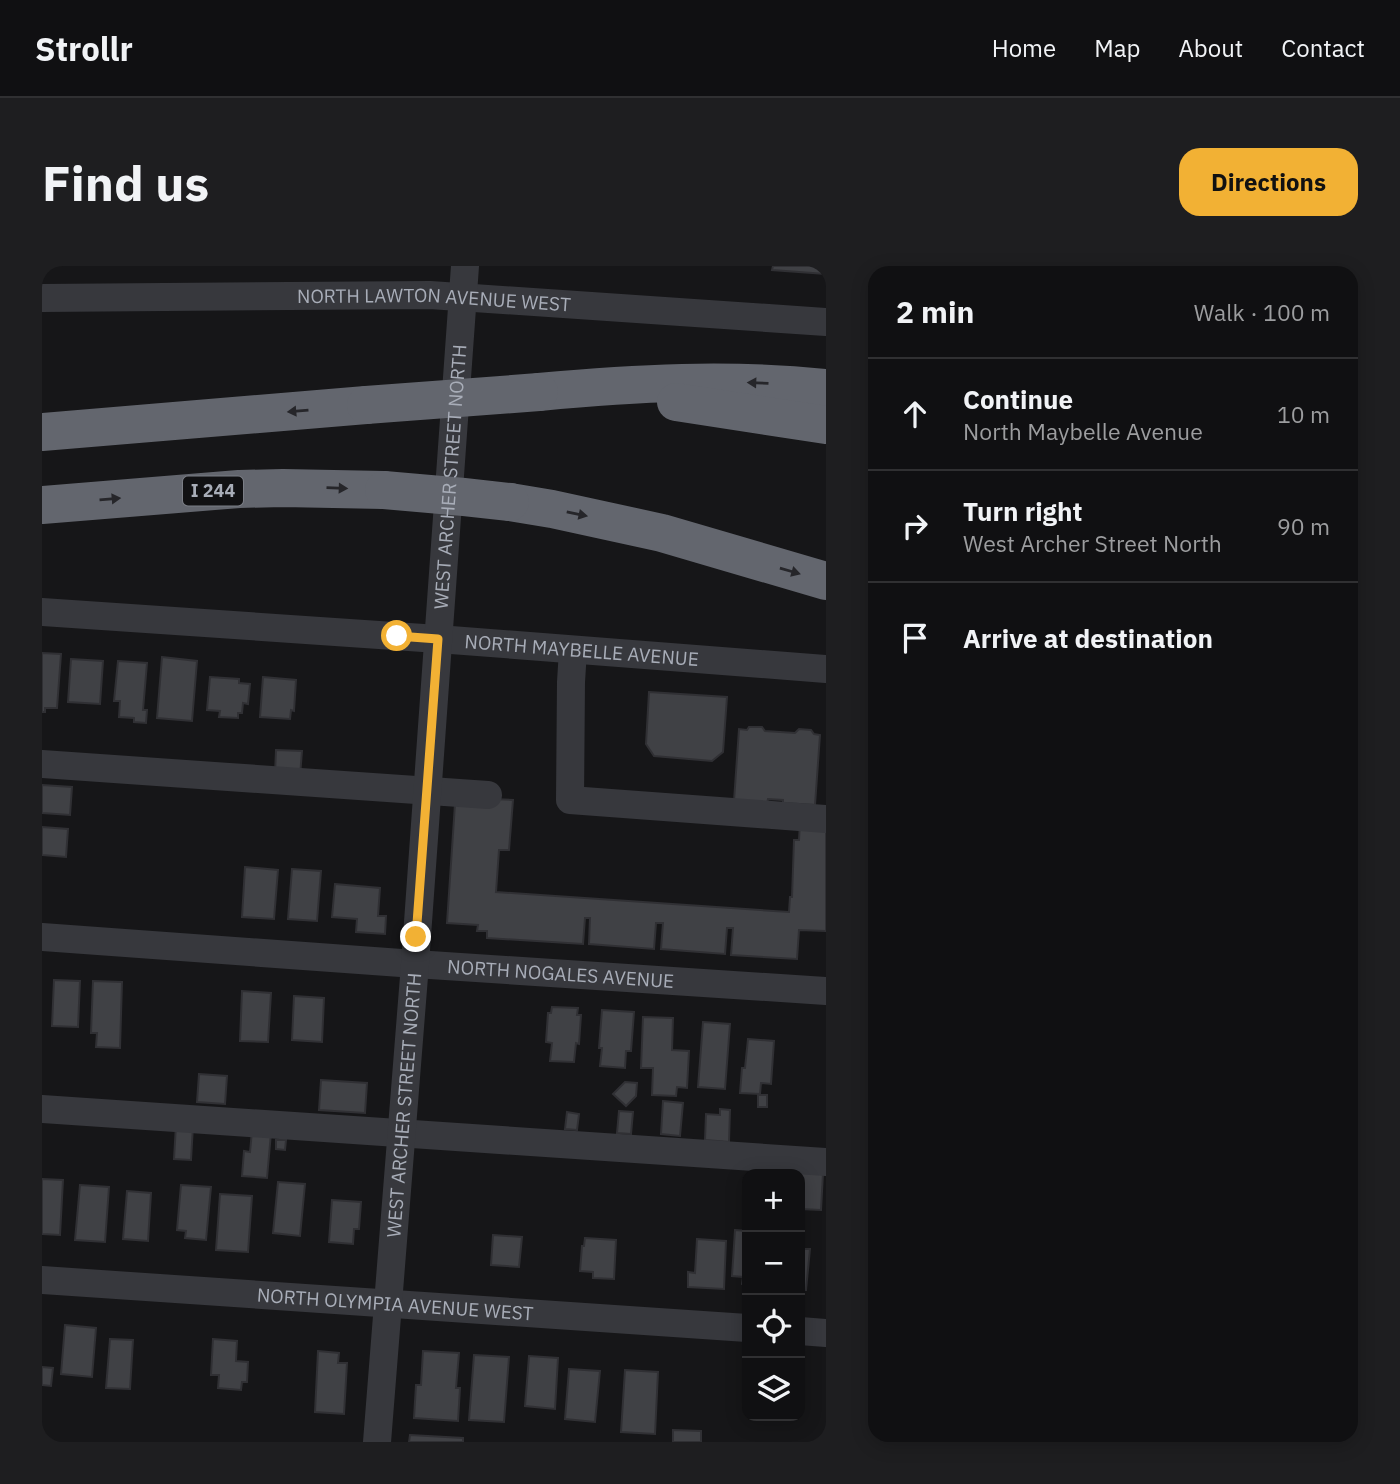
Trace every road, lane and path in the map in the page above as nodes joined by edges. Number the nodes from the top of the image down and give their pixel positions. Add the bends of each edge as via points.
1 (465, 266) edge
2 (463, 296) junction
3 (42, 298) edge
4 (826, 322) edge
5 (580, 388) junction
6 (826, 388) edge
7 (826, 425) edge
8 (42, 432) edge
9 (42, 505) edge
10 (826, 581) edge
11 (42, 612) edge
12 (438, 639) junction
13 (573, 650) junction
14 (826, 670) edge
15 (42, 764) edge
16 (426, 791) junction
17 (488, 794) dead end
18 (826, 819) edge
19 (42, 937) edge
20 (415, 964) junction
21 (826, 990) edge
22 (42, 1109) edge
23 (401, 1133) junction
24 (826, 1162) edge
25 (42, 1280) edge
26 (389, 1304) junction
27 (742, 1328) edge
28 (805, 1331) edge
29 (826, 1333) edge
30 (377, 1442) edge

1 - 2 street, WEST ARCHER STREET NORTH
2 - 3 street, NORTH LAWTON AVENUE WEST
2 - 4 street, NORTH LAWTON AVENUE WEST
2 - 12 street, WEST ARCHER STREET NORTH
6 -> 5 highway via 699,382
5 - 7 highway
5 -> 8 highway, bridge
9 -> 10 highway, I 244, bridge via 239,489 329,488 464,496 662,533
11 - 12 street, NORTH MAYBELLE AVENUE
12 - 13 street, NORTH MAYBELLE AVENUE
12 - 16 street, WEST ARCHER STREET NORTH
13 - 14 street, NORTH MAYBELLE AVENUE
13 - 18 street via 570,800
15 - 16 street
16 - 17 street
16 - 20 street, WEST ARCHER STREET NORTH
19 - 20 street, NORTH NOGALES AVENUE
20 - 21 street, NORTH NOGALES AVENUE
20 - 23 street, WEST ARCHER STREET NORTH
22 - 23 street
23 - 24 street
23 - 26 street, WEST ARCHER STREET NORTH
25 - 26 street, NORTH OLYMPIA AVENUE WEST
26 - 27 street, NORTH OLYMPIA AVENUE WEST
26 - 30 street, WEST ARCHER STREET NORTH
28 - 29 street

